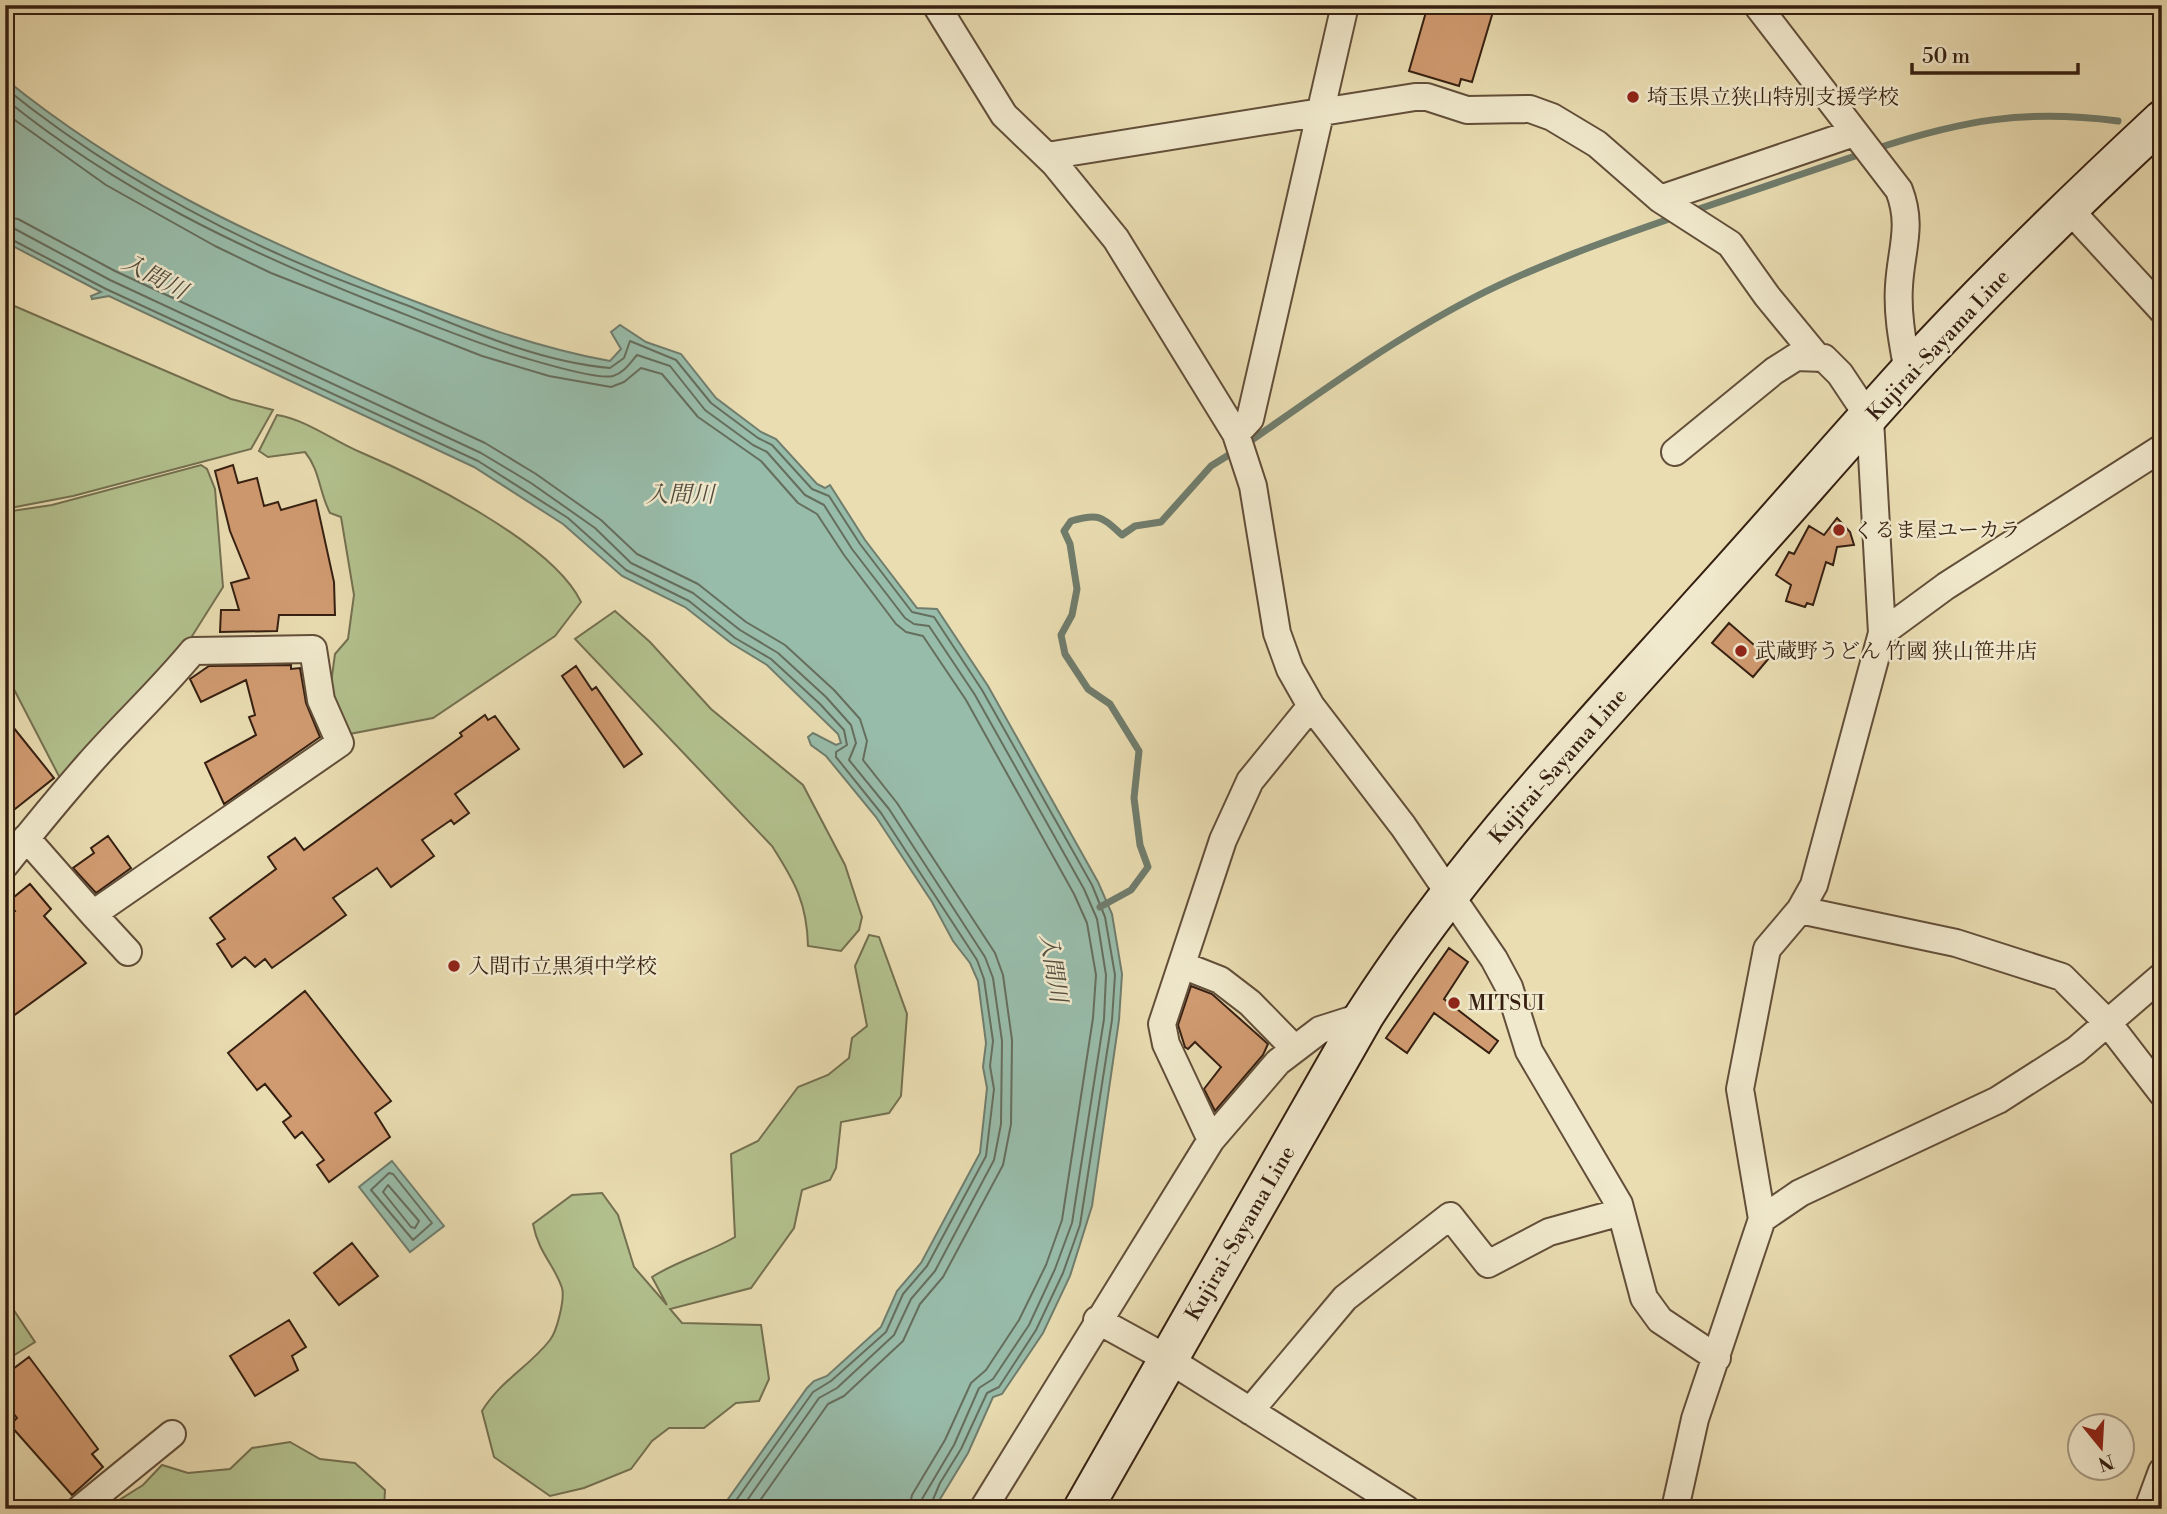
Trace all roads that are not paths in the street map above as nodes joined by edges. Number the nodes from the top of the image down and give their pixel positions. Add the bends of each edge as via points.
1 (936, 5) edge
2 (1345, 5) edge
3 (1756, 5) edge
4 (1320, 112) junction
5 (2162, 120) edge
6 (1864, 146) junction
7 (1047, 156) junction
8 (1660, 198) junction
9 (2068, 208) junction
10 (2162, 310) edge
11 (1818, 358) junction
12 (1908, 372) junction
13 (1870, 419) junction
14 (1236, 434) junction
15 (2162, 448) edge
16 (1675, 452) dead end
17 (1882, 633) junction
18 (1311, 706) junction
19 (26, 838) junction
20 (5, 865) edge
21 (1449, 894) junction
22 (1800, 910) junction
23 (93, 914) junction
24 (128, 952) dead end
25 (1182, 965) junction
26 (2162, 976) edge
27 (1364, 1016) junction
28 (2108, 1023) junction
29 (1296, 1049) junction
30 (2162, 1093) edge
31 (1211, 1140) junction
32 (1621, 1212) junction
33 (1762, 1219) junction
34 (1097, 1320) junction
35 (1717, 1358) junction
36 (1167, 1359) junction
37 (1250, 1411) junction
38 (172, 1434) dead end
39 (2162, 1471) edge
40 (80, 1509) edge
41 (983, 1509) edge
42 (1083, 1509) edge
43 (1406, 1509) edge
44 (1675, 1509) edge
45 (2148, 1509) edge

1 - 7 street via 1004,114
2 - 4 street
3 - 6 street
4 - 7 street
4 - 8 street via 1415,97 1467,110 1530,108 1597,144
4 - 14 street via 1250,419
5 - 9 main road, Kujirai-Sayama Line
6 - 8 street
6 - 12 street via 1899,190 1908,222 1899,286
7 - 14 street via 1115,239
8 - 11 street via 1730,244
9 - 10 street
9 - 12 main road, Kujirai-Sayama Line
11 - 13 street via 1824,358 1840,374
11 - 16 street via 1796,357 1774,371
12 - 13 main road, Kujirai-Sayama Line
13 - 17 street
13 - 21 main road, Kujirai-Sayama Line via 1521,805
14 - 18 street via 1253,485 1277,633
15 - 17 street via 1946,586
17 - 22 street via 1814,885
18 - 21 street
18 - 25 street via 1250,781 1223,840
19 - 20 street
19 - 23 street
19 - 23 street via 194,651 313,649 321,700 340,743
21 - 27 main road, Kujirai-Sayama Line
21 - 32 street via 1494,959 1509,987 1529,1051 1603,1173
22 - 28 street via 1956,943 2062,977
22 - 33 street via 1767,949 1740,1089
23 - 24 street
25 - 29 street via 1220,980
25 - 31 street via 1162,1024 1166,1044
26 - 28 street
27 - 29 street via 1320,1030
27 - 36 main road, Kujirai-Sayama Line
28 - 30 street
28 - 33 street via 2076,1050 1998,1100 1800,1193
29 - 31 street via 1278,1062
31 - 34 street
32 - 35 street via 1644,1298 1660,1320
32 - 37 street via 1549,1232 1488,1264 1450,1216 1345,1298
33 - 35 street
34 - 36 street
34 - 41 street
35 - 44 street via 1695,1419
36 - 37 street
36 - 42 main road, Kujirai-Sayama Line
37 - 43 street
38 - 40 street
39 - 45 street

